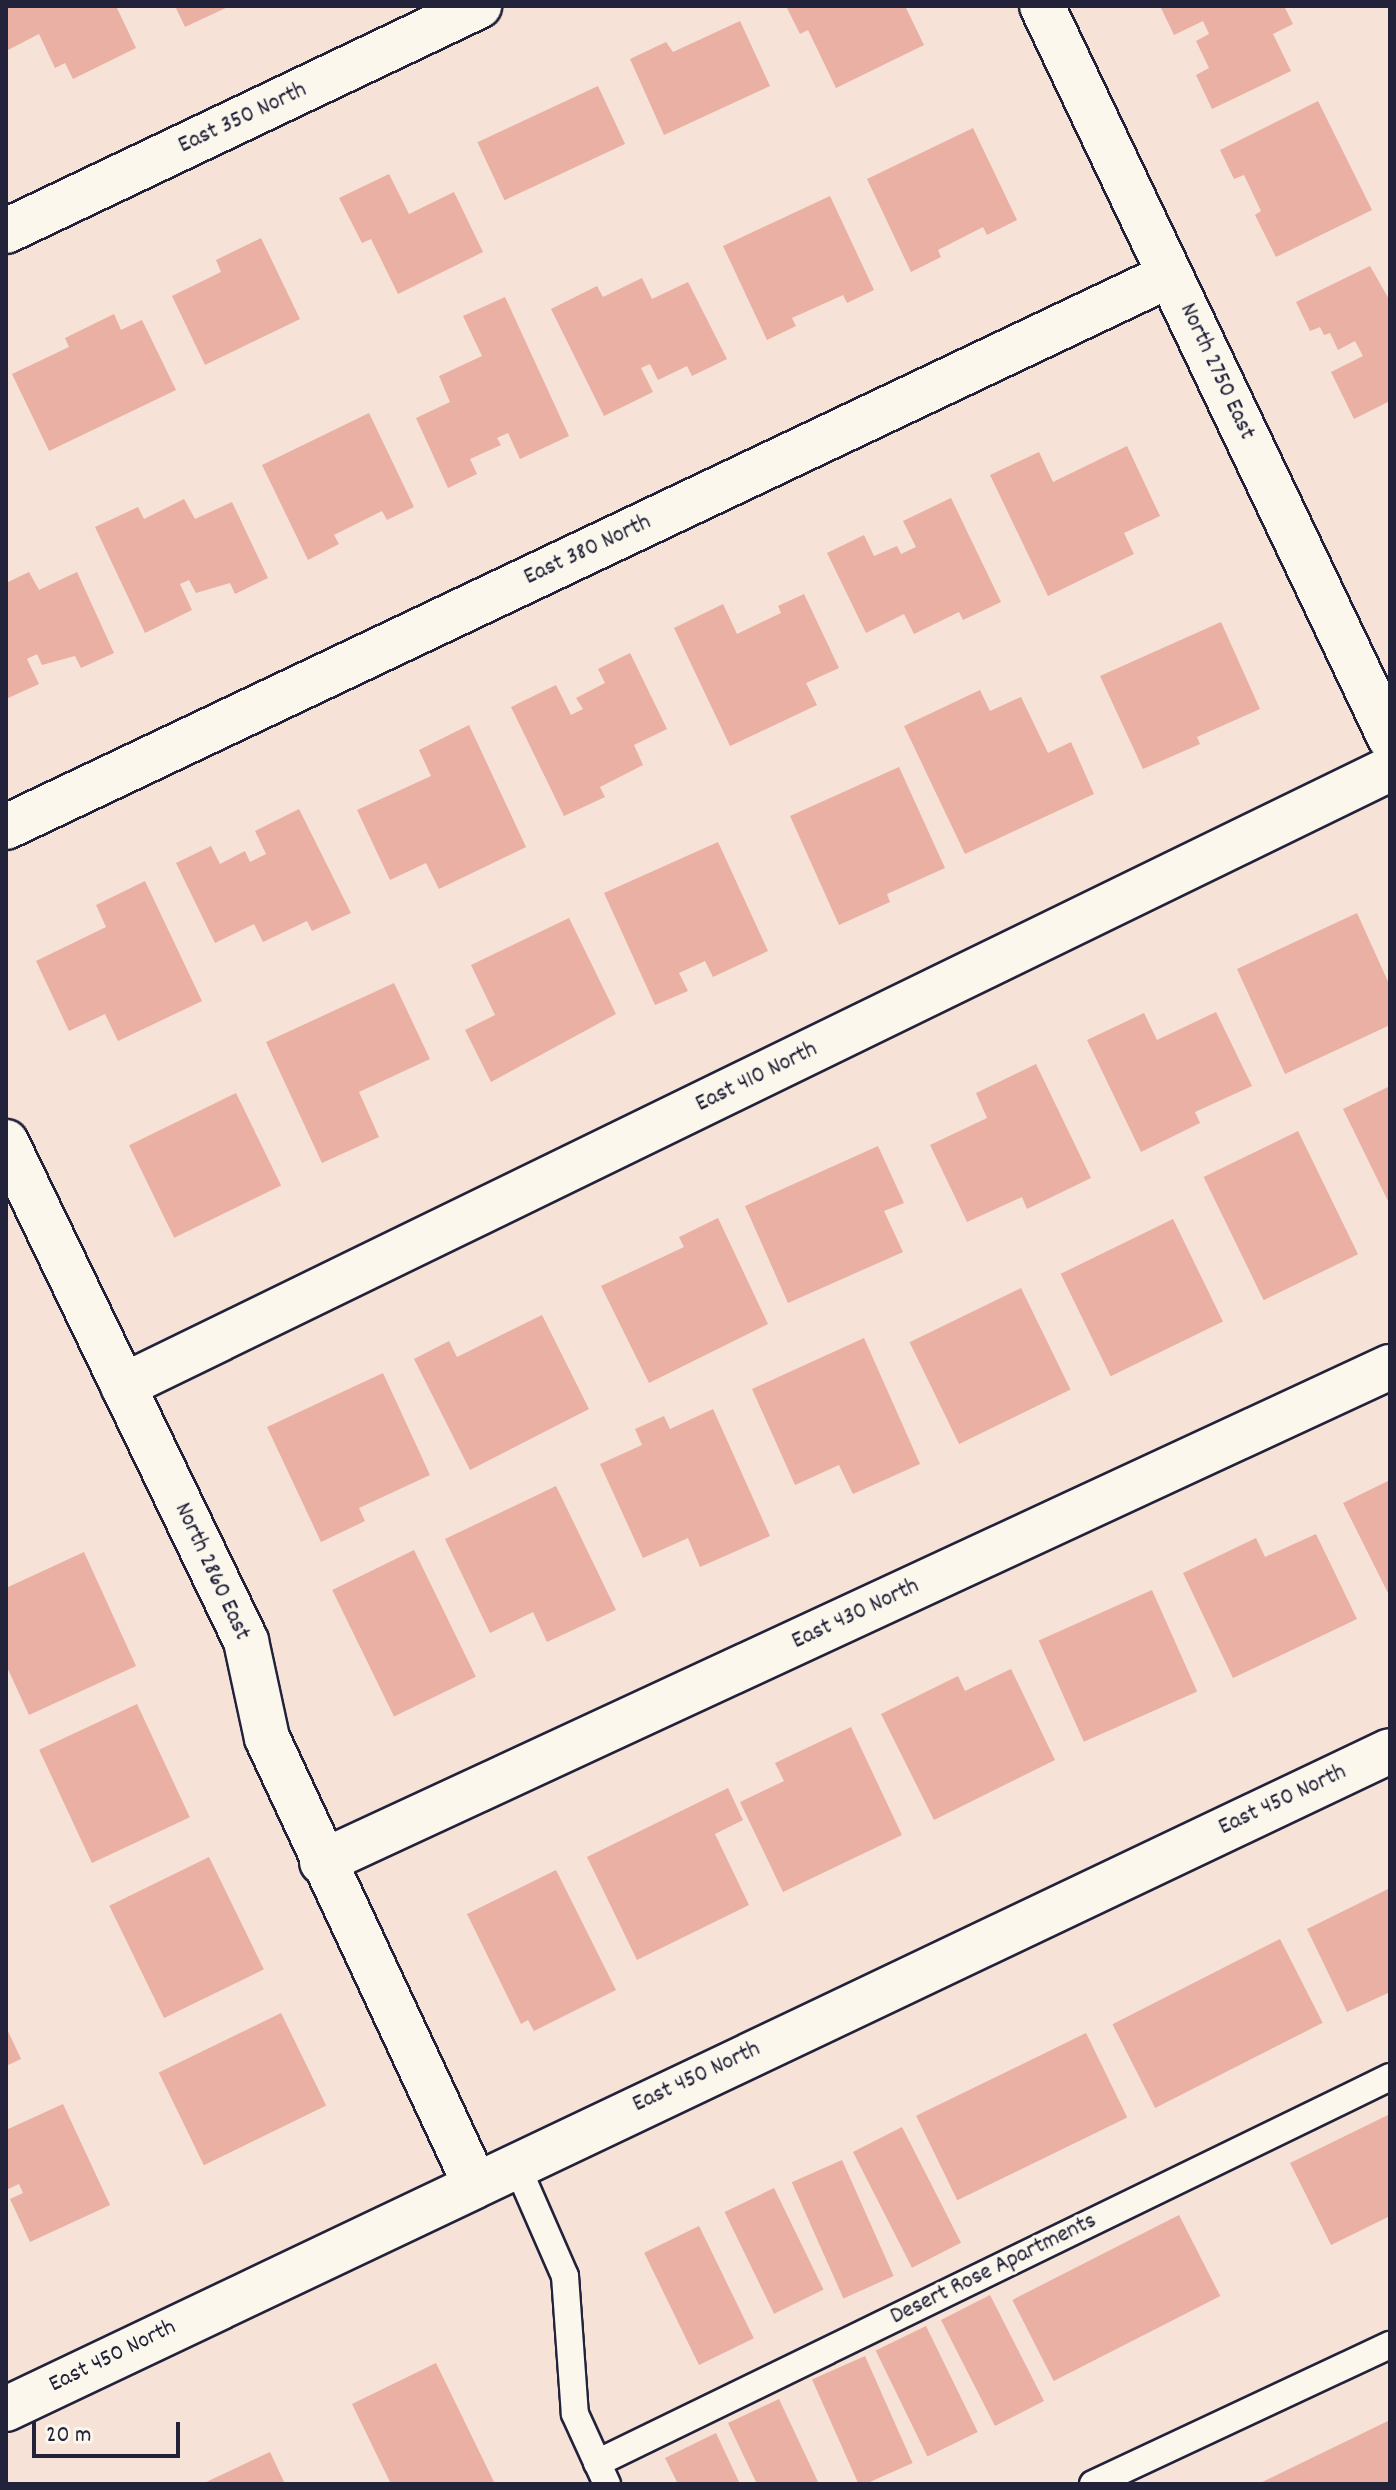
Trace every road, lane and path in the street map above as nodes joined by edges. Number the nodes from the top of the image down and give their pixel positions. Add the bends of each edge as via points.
1 (1042, 6) edge
2 (461, 10) edge
3 (6, 231) edge
4 (1170, 275) junction
5 (1390, 738) edge
6 (1390, 769) edge
7 (6, 827) edge
8 (6, 1142) edge
9 (1390, 1367) edge
10 (123, 1386) junction
11 (1390, 1751) edge
12 (322, 1862) junction
13 (1390, 2077) edge
14 (516, 2164) junction
15 (475, 2184) junction
16 (1390, 2345) edge
17 (6, 2409) edge
18 (602, 2473) edge
19 (1093, 2484) edge

1 - 4 street, North 2750 East
2 - 3 street, East 350 North
4 - 5 street, North 2750 East
4 - 7 street, East 380 North
6 - 10 street, East 410 North
8 - 10 street, North 2860 East
9 - 12 street, East 430 North
10 - 12 street, North 2860 East via 246,1641 267,1738
11 - 14 street, East 450 North
12 - 15 street, North 2860 East
13 - 18 lane, Desert Rose Apartments
14 - 15 street, East 450 North
14 - 18 lane, Desert Rose Apartments via 565,2276 575,2414
15 - 17 street, East 450 North
16 - 19 lane

